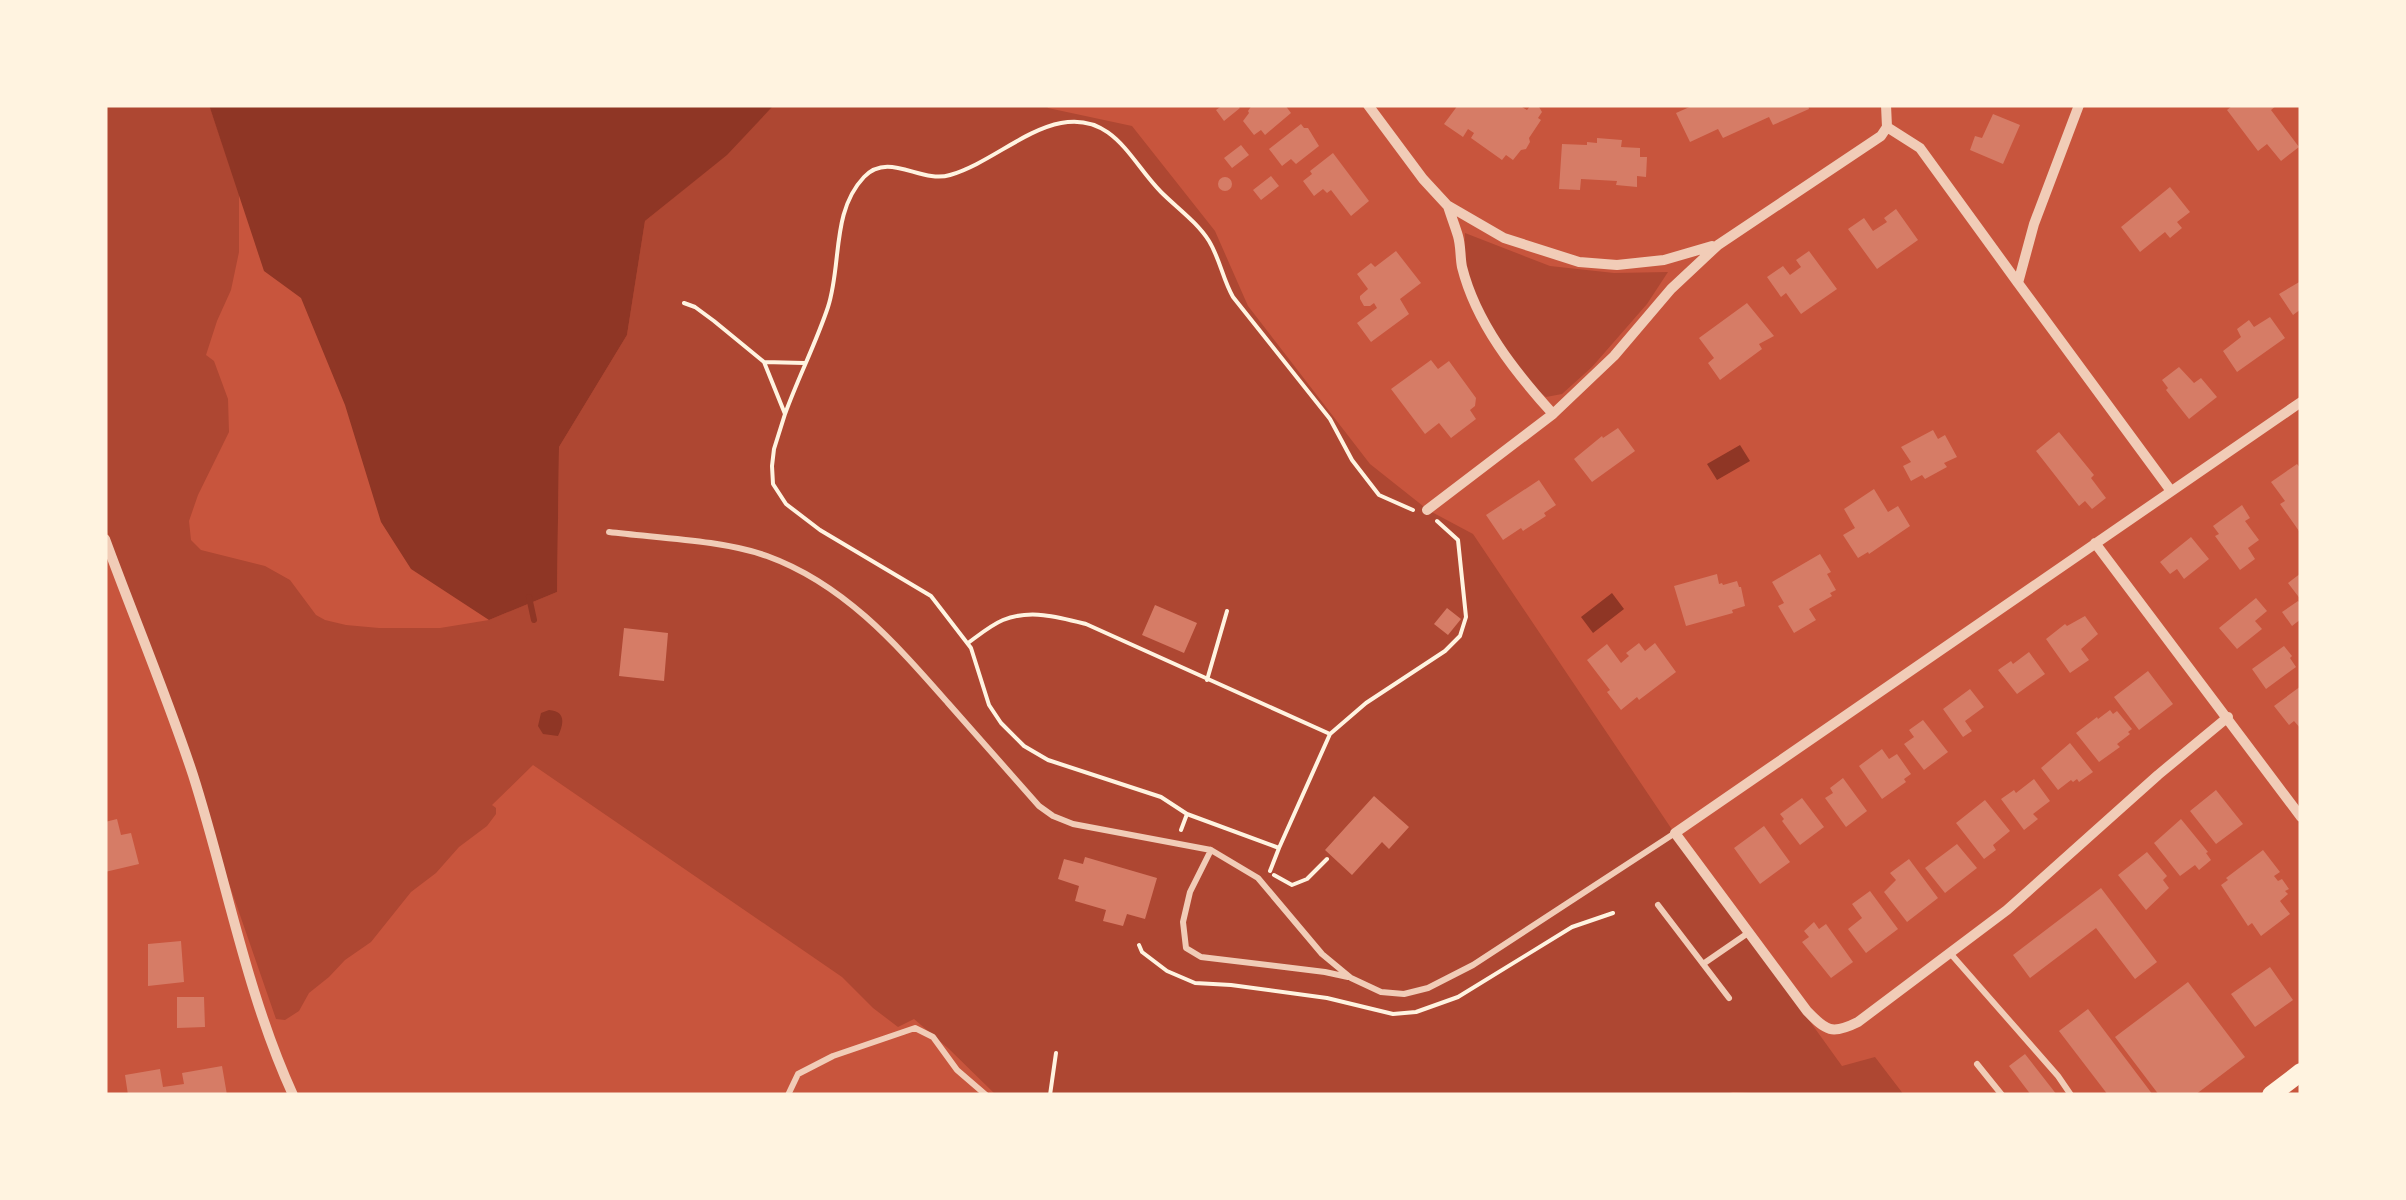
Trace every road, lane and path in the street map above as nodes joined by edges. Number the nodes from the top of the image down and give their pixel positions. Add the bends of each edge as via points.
1 (1368, 105) edge
2 (1886, 105) edge
3 (2079, 105) edge
4 (1887, 126) junction
5 (1447, 205) junction
6 (1718, 245) junction
7 (2018, 282) junction
8 (684, 303) dead end
9 (764, 362) junction
10 (804, 364) junction
11 (2301, 402) edge
12 (785, 414) junction
13 (1553, 414) junction
14 (2172, 491) junction
15 (1428, 510) junction
16 (609, 532) dead end
17 (105, 540) edge
18 (2095, 543) junction
19 (1227, 611) dead end
20 (968, 643) junction
21 (1206, 680) junction
22 (2228, 717) junction
23 (1330, 734) junction
24 (1188, 814) junction
25 (2301, 817) edge
26 (1675, 833) junction
27 (1176, 844) junction
28 (1280, 848) junction
29 (1211, 850) junction
30 (1326, 859) dead end
31 (1658, 904) dead end
32 (1749, 932) junction
33 (1950, 953) junction
34 (1703, 964) junction
35 (1351, 978) junction
36 (1729, 998) dead end
37 (1056, 1053) dead end
38 (1977, 1064) dead end
39 (2301, 1072) edge
40 (293, 1095) edge
41 (788, 1095) edge
42 (986, 1095) edge
43 (1050, 1095) edge
44 (2002, 1095) edge
45 (2071, 1095) edge
46 (2270, 1095) edge

1 - 5 street
2 - 4 street
3 - 7 street
4 - 6 street via 1873,142
4 - 7 street via 1920,148
5 - 6 street via 1504,238 1580,262 1664,260
5 - 13 street via 1480,313
6 - 13 street
7 - 14 street
8 - 9 path
9 - 10 path
9 - 12 path
10 - 12 path
10 - 15 path via 832,291 843,213 864,177 888,165 948,176 1044,128 1082,123 1104,129 1124,146 1201,230 1226,286 1379,495
11 - 14 street
12 - 20 path via 772,466 773,484 786,504 931,596
13 - 15 street
14 - 18 street
15 - 23 path via 1458,540 1466,598 1460,636
16 - 27 lane via 738,548 795,568 890,638 1039,806 1073,824
17 - 40 street via 193,776 266,1033
18 - 22 street
18 - 26 street
19 - 21 path
20 - 21 path via 1002,620 1057,617
20 - 24 path via 989,705 1024,746
21 - 23 path
22 - 25 street
22 - 33 street
23 - 28 path
24 - 27 path
24 - 28 path
26 - 32 street
26 - 35 lane via 1428,988 1381,992
27 - 29 lane
28 - 30 path via 1270,873 1292,885 1307,880
29 - 35 lane via 1258,878
29 - 35 lane via 1190,892 1186,948 1200,956
31 - 34 lane
32 - 33 street via 1807,1011 1834,1031 1858,1022
32 - 34 lane
33 - 45 lane
34 - 36 lane
37 - 43 path
38 - 44 lane
39 - 46 main road
41 - 42 lane via 798,1074 915,1028 933,1037

